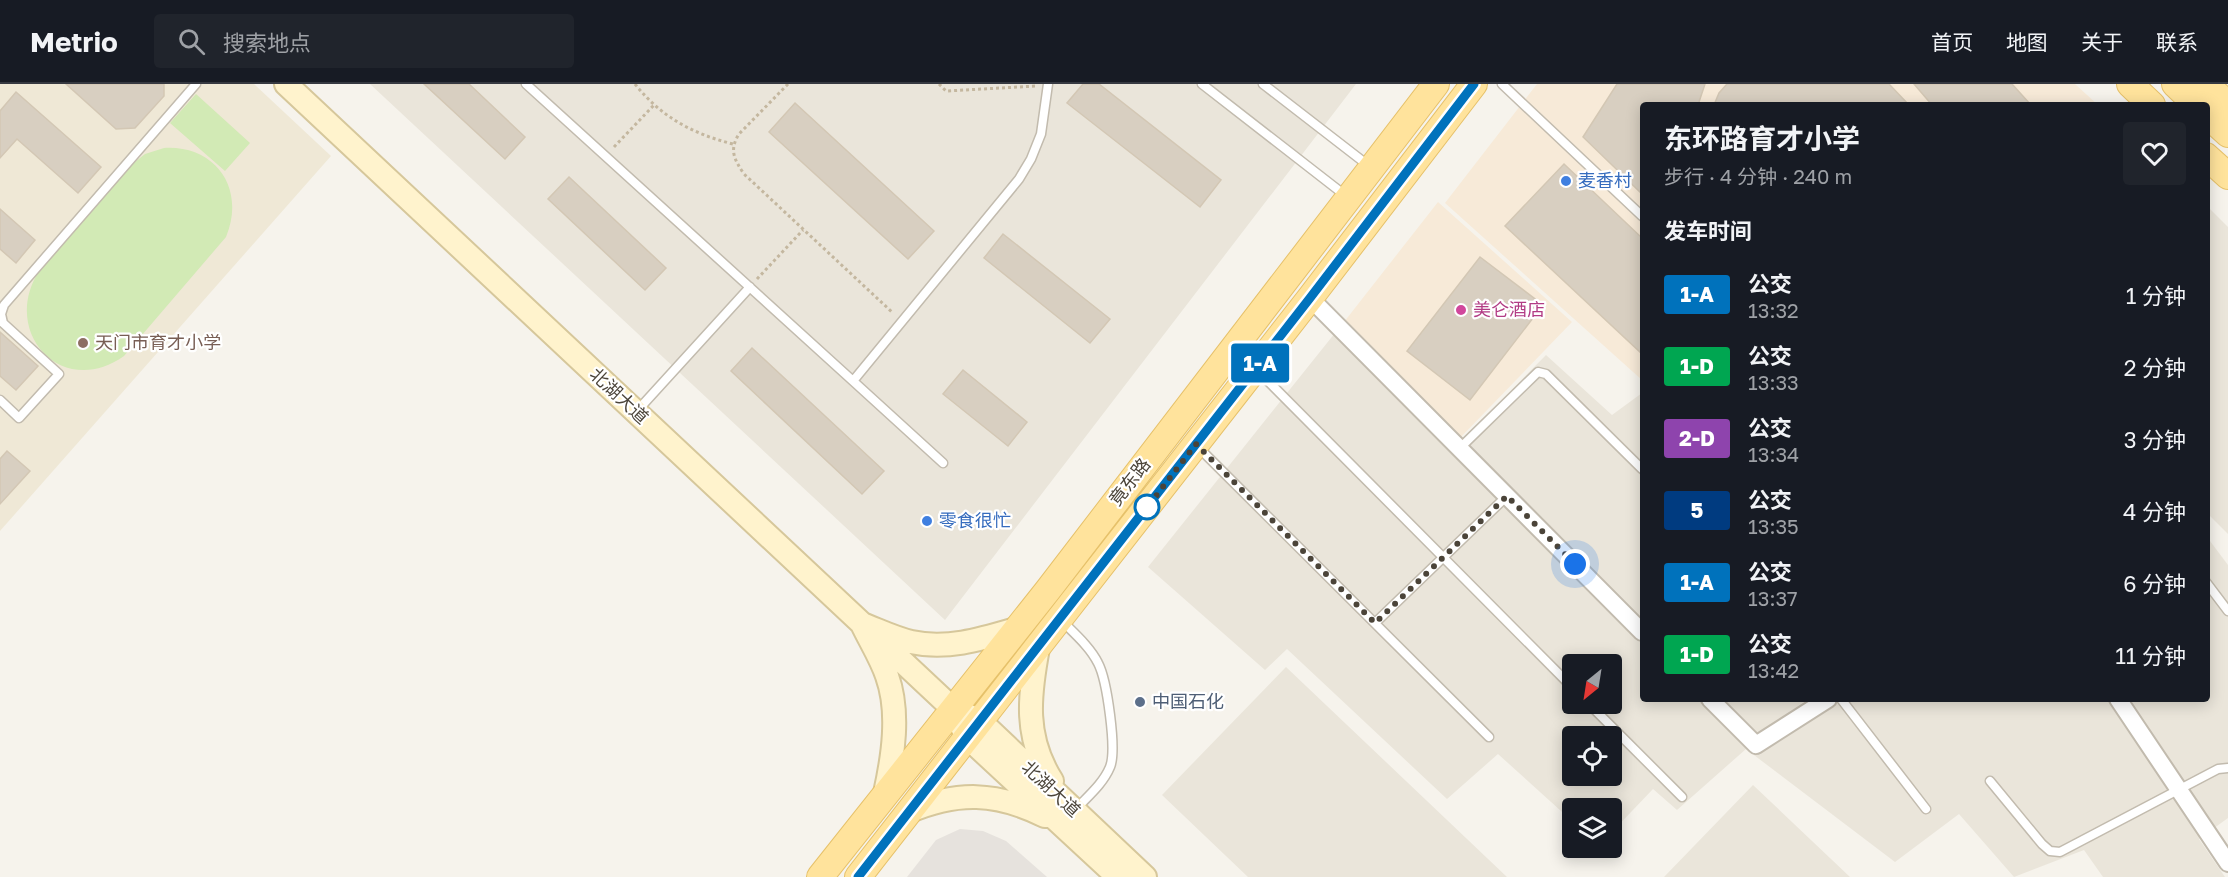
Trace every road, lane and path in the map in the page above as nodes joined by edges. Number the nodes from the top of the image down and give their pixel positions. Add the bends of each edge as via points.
1 (196, 84) edge
2 (286, 84) edge
3 (526, 84) edge
4 (635, 84) edge
5 (788, 84) edge
6 (939, 84) edge
7 (1202, 84) edge
8 (1263, 84) edge
9 (1436, 84) edge
10 (1474, 84) edge
11 (1502, 84) edge
12 (2130, 84) edge
13 (2175, 84) edge
14 (2206, 84) edge
15 (1048, 85) edge
16 (2149, 102) edge
17 (2194, 102) edge
18 (654, 105) junction
19 (2228, 105) edge
20 (2210, 118) edge
21 (2228, 134) edge
22 (733, 144) junction
23 (606, 156) junction
24 (2210, 160) edge
25 (1371, 168) junction
26 (2228, 176) edge
27 (1348, 198) junction
28 (1640, 214) edge
29 (803, 230) junction
30 (750, 287) junction
31 (1310, 298) junction
32 (902, 322) junction
33 (1255, 369) junction
34 (853, 381) junction
35 (0, 400) edge
36 (636, 412) junction
37 (1196, 444) junction
38 (1460, 448) junction
39 (943, 463) dead end
40 (1640, 467) edge
41 (1507, 496) junction
42 (1443, 557) junction
43 (2210, 587) edge
44 (2228, 611) edge
45 (1060, 619) junction
46 (1375, 623) junction
47 (862, 624) junction
48 (1016, 629) junction
49 (1640, 630) edge
50 (1038, 648) junction
51 (1562, 677) edge
52 (1713, 702) edge
53 (1823, 702) edge
54 (1843, 702) edge
55 (2120, 702) edge
56 (952, 708) junction
57 (1599, 714) edge
58 (974, 729) junction
59 (1489, 737) dead end
60 (2228, 768) edge
61 (1990, 781) dead end
62 (2179, 789) junction
63 (885, 793) junction
64 (1682, 797) dead end
65 (1926, 809) dead end
66 (908, 812) junction
67 (1068, 818) junction
68 (2228, 863) edge
69 (820, 877) edge
70 (858, 877) edge
71 (1118, 877) edge
72 (1145, 877) edge

1 - 35 lane via 4,306 3,323 59,374 19,418
2 - 36 street, 北湖大道
3 - 23 lane
4 - 18 path
5 - 22 path
6 - 15 path via 946,91
7 - 27 lane
8 - 25 lane
9 - 25 main road, 竟东路
10 - 31 main road, 竟东路
11 - 28 lane
12 - 16 main road
13 - 17 main road
14 - 19 main road
15 - 32 lane via 1041,134 1031,159
18 - 22 path via 698,134
18 - 23 path
20 - 21 main road
22 - 29 path via 732,152 744,174
23 - 30 lane
24 - 26 main road
25 - 27 main road, 竟东路
27 - 48 main road, 竟东路
29 - 30 path
29 - 32 path
30 - 34 lane
30 - 36 lane
31 - 33 main road, 竟东路
31 - 38 street
32 - 34 lane
33 - 37 main road, 竟东路
33 - 42 lane
34 - 39 lane
36 - 47 street, 北湖大道
37 - 45 main road, 竟东路
37 - 46 lane
38 - 40 lane via 1538,372 1546,374
38 - 41 street
41 - 42 lane
41 - 49 street
42 - 46 lane
42 - 51 lane
43 - 44 lane
45 - 50 main road, 竟东路
45 - 67 lane via 1099,664 1114,753 1104,779
46 - 59 lane
47 - 48 street via 909,642 933,645 980,639
47 - 56 street, 北湖大道
47 - 63 street via 887,676 892,698 893,742
48 - 56 main road, 竟东路
50 - 58 main road, 竟东路
50 - 67 street via 1031,708 1033,738
52 - 53 street via 1756,745
54 - 65 lane
55 - 62 street
56 - 58 street, 北湖大道
56 - 63 main road, 竟东路
57 - 64 lane
58 - 66 main road, 竟东路
58 - 67 street, 北湖大道
60 - 62 lane via 2218,769
61 - 62 lane via 2042,844 2050,851 2060,852
62 - 68 street
63 - 69 main road, 竟东路
66 - 67 street via 956,797 998,799
66 - 70 main road, 竟东路
67 - 71 street, 北湖大道
67 - 72 street, 北湖大道

